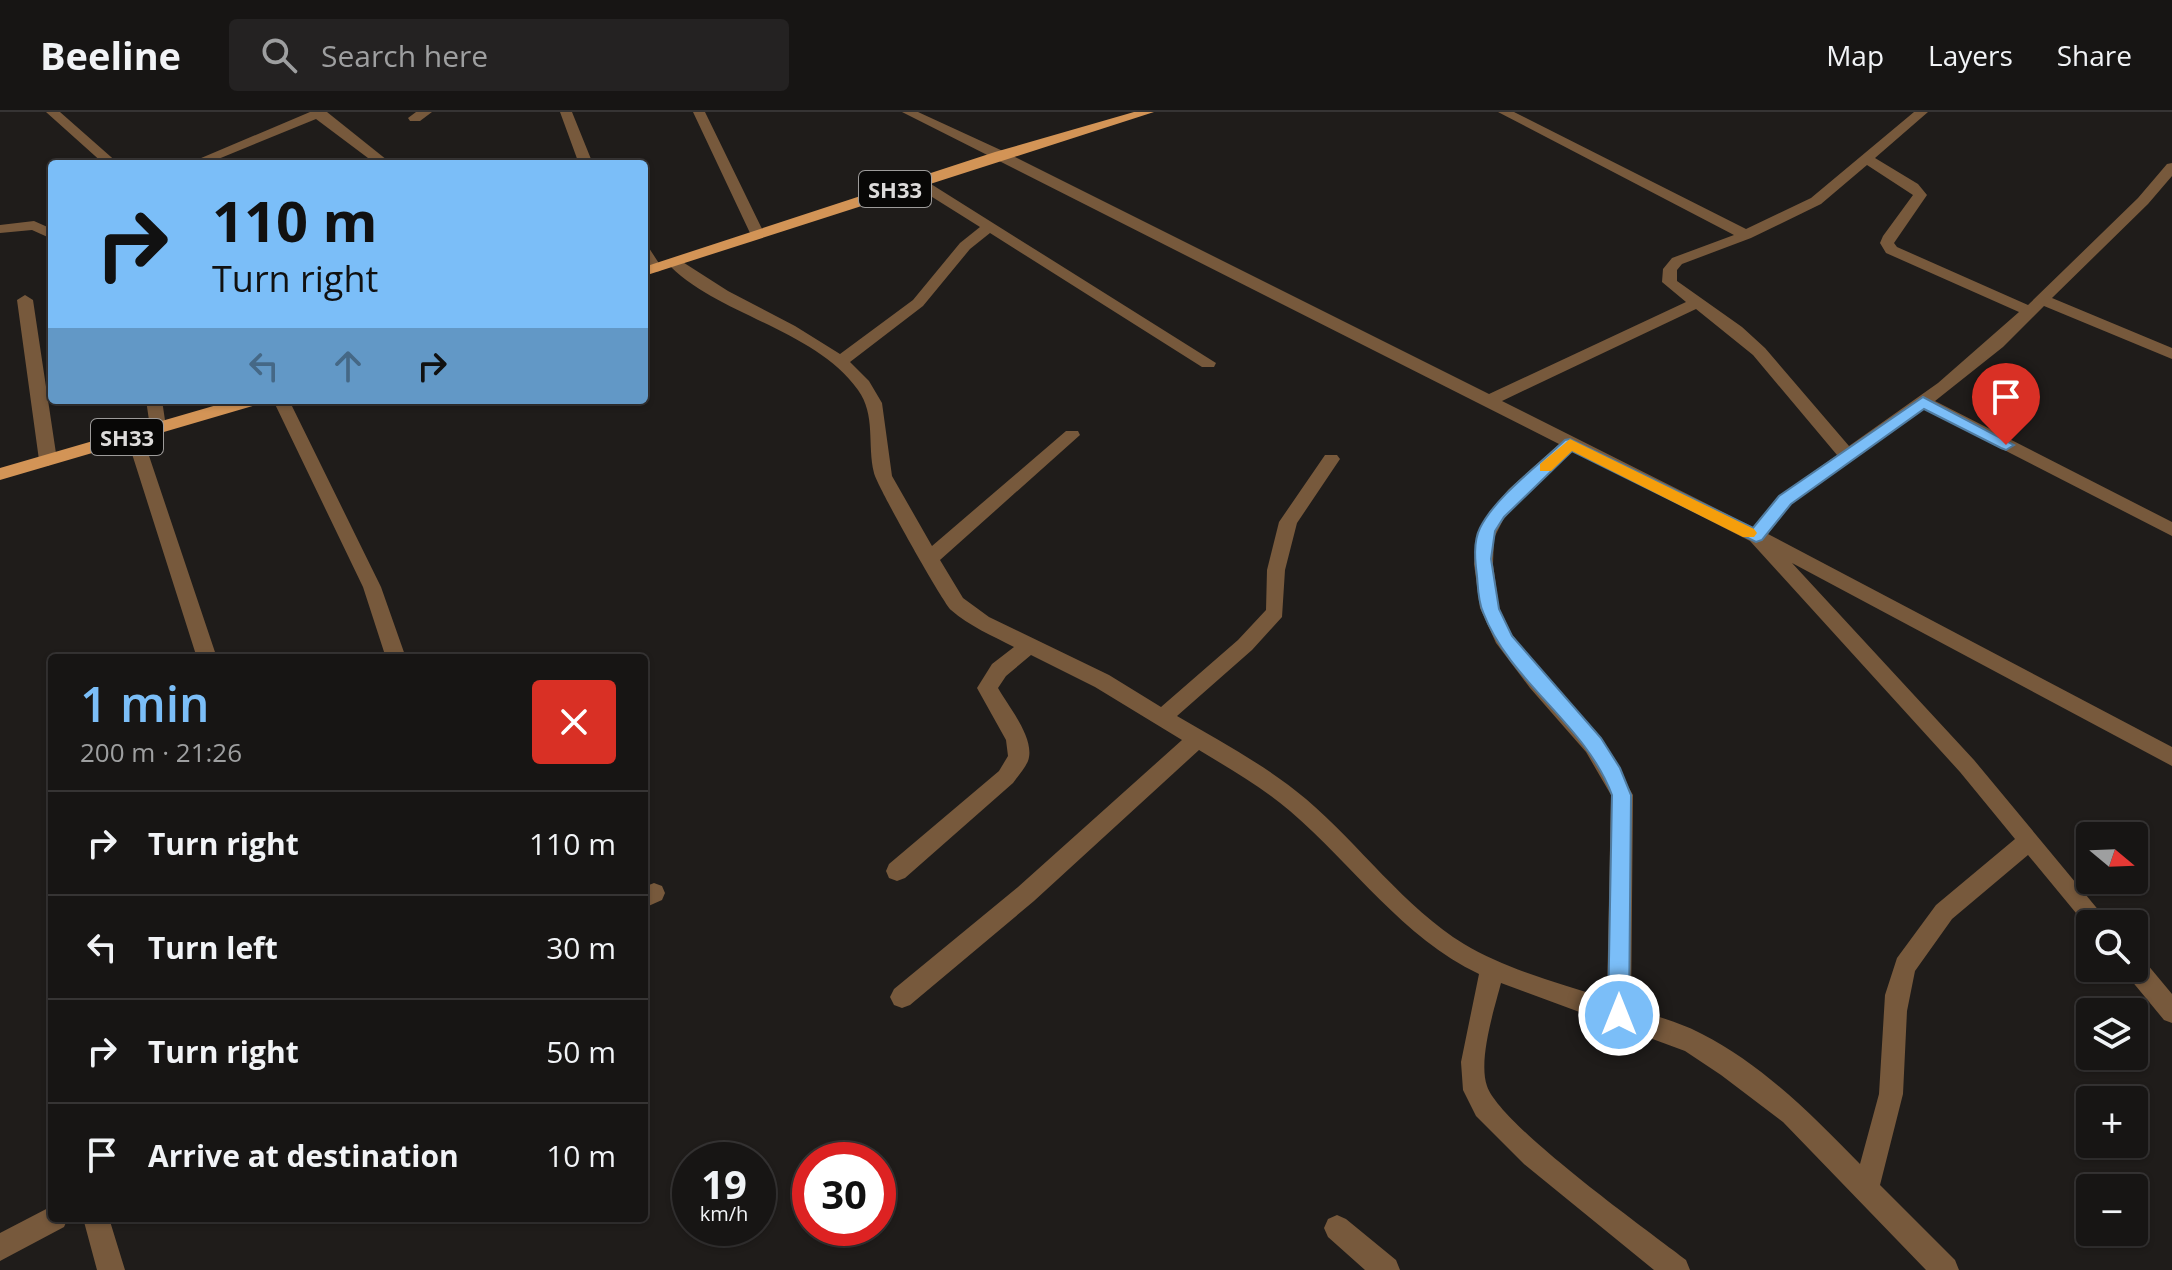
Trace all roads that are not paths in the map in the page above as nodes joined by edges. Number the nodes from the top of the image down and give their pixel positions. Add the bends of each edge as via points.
1 (52, 112) edge
2 (566, 112) edge
3 (699, 112) edge
4 (908, 112) edge
5 (1148, 112) edge
6 (1504, 112) edge
7 (1922, 112) edge
8 (319, 113) edge
9 (295, 116) edge
10 (1000, 155) junction
11 (1867, 159) junction
12 (107, 160) edge
13 (202, 160) edge
14 (381, 160) edge
15 (584, 160) edge
16 (2172, 167) edge
17 (918, 182) junction
18 (48, 220) edge
19 (34, 225) junction
20 (989, 227) junction
21 (0, 229) edge
22 (48, 233) edge
23 (757, 233) junction
24 (1746, 235) junction
25 (657, 267) edge
26 (25, 300) dead end
27 (1697, 303) junction
28 (2036, 305) junction
29 (2172, 354) edge
30 (839, 363) junction
31 (1208, 363) dead end
32 (1486, 402) junction
33 (1923, 402) junction
34 (155, 404) edge
35 (239, 404) edge
36 (283, 404) edge
37 (158, 427) junction
38 (134, 435) junction
39 (1072, 435) dead end
40 (1570, 444) junction
41 (1847, 456) junction
42 (1331, 459) dead end
43 (48, 460) junction
44 (0, 474) edge
45 (2172, 530) edge
46 (1756, 536) junction
47 (929, 559) junction
48 (1030, 645) junction
49 (206, 654) edge
50 (395, 654) edge
51 (1163, 717) junction
52 (1198, 738) junction
53 (2172, 757) edge
54 (2030, 840) junction
55 (897, 871) dead end
56 (2088, 910) edge
57 (1492, 969) junction
58 (2147, 982) edge
59 (902, 997) dead end
60 (2172, 1012) edge
61 (1619, 1015) junction
62 (1866, 1189) junction
63 (48, 1222) edge
64 (97, 1222) edge
65 (1337, 1228) dead end
66 (0, 1248) edge
67 (111, 1270) edge
68 (1386, 1270) edge
69 (1676, 1270) edge
70 (1945, 1270) edge

1 - 12 street
2 - 15 street
3 - 23 street
4 - 10 street
5 - 10 main road, SH33
6 - 24 street
7 - 11 street
8 - 9 street
8 - 14 street
9 - 13 street
10 - 17 main road, SH33
10 - 32 street
11 - 24 street via 1816,201
11 - 28 street via 1920,195 1918,204 1890,232 1891,250
16 - 28 street
17 - 20 street
17 - 23 main road, SH33
18 - 19 street
19 - 21 street
19 - 22 street
20 - 30 street via 965,246 918,303
20 - 31 street
23 - 25 main road, SH33
24 - 27 street via 1694,253 1670,269 1670,282
25 - 30 street via 809,338
26 - 43 street
27 - 32 street
27 - 41 street via 1763,355
28 - 29 street
28 - 33 street
30 - 47 street via 876,407 883,476
32 - 40 street
33 - 41 street
33 - 45 street
34 - 37 street
35 - 37 main road, SH33
36 - 50 street via 372,587
37 - 38 main road, SH33
38 - 43 main road, SH33
38 - 49 street
39 - 47 street
40 - 46 street
40 - 61 street via 1498,513 1487,531 1483,559 1490,609 1505,641 1594,743 1622,795
41 - 46 street via 1785,500
42 - 51 street via 1288,522 1276,570 1275,612
43 - 44 main road, SH33
46 - 53 street
46 - 54 street
47 - 48 street via 956,603
48 - 51 street
48 - 55 street via 999,670 987,688 1016,739 1019,757 1006,777
51 - 52 street
52 - 57 street via 1299,806 1429,932
52 - 59 street via 1026,894
54 - 56 street
54 - 62 street via 1959,896 1904,967 1897,990 1890,1097
57 - 61 street
57 - 69 street via 1472,1069 1476,1093 1517,1141
58 - 60 street
61 - 62 street via 1693,1042 1730,1066 1792,1113
62 - 70 street
63 - 66 street
64 - 67 street
65 - 68 street

